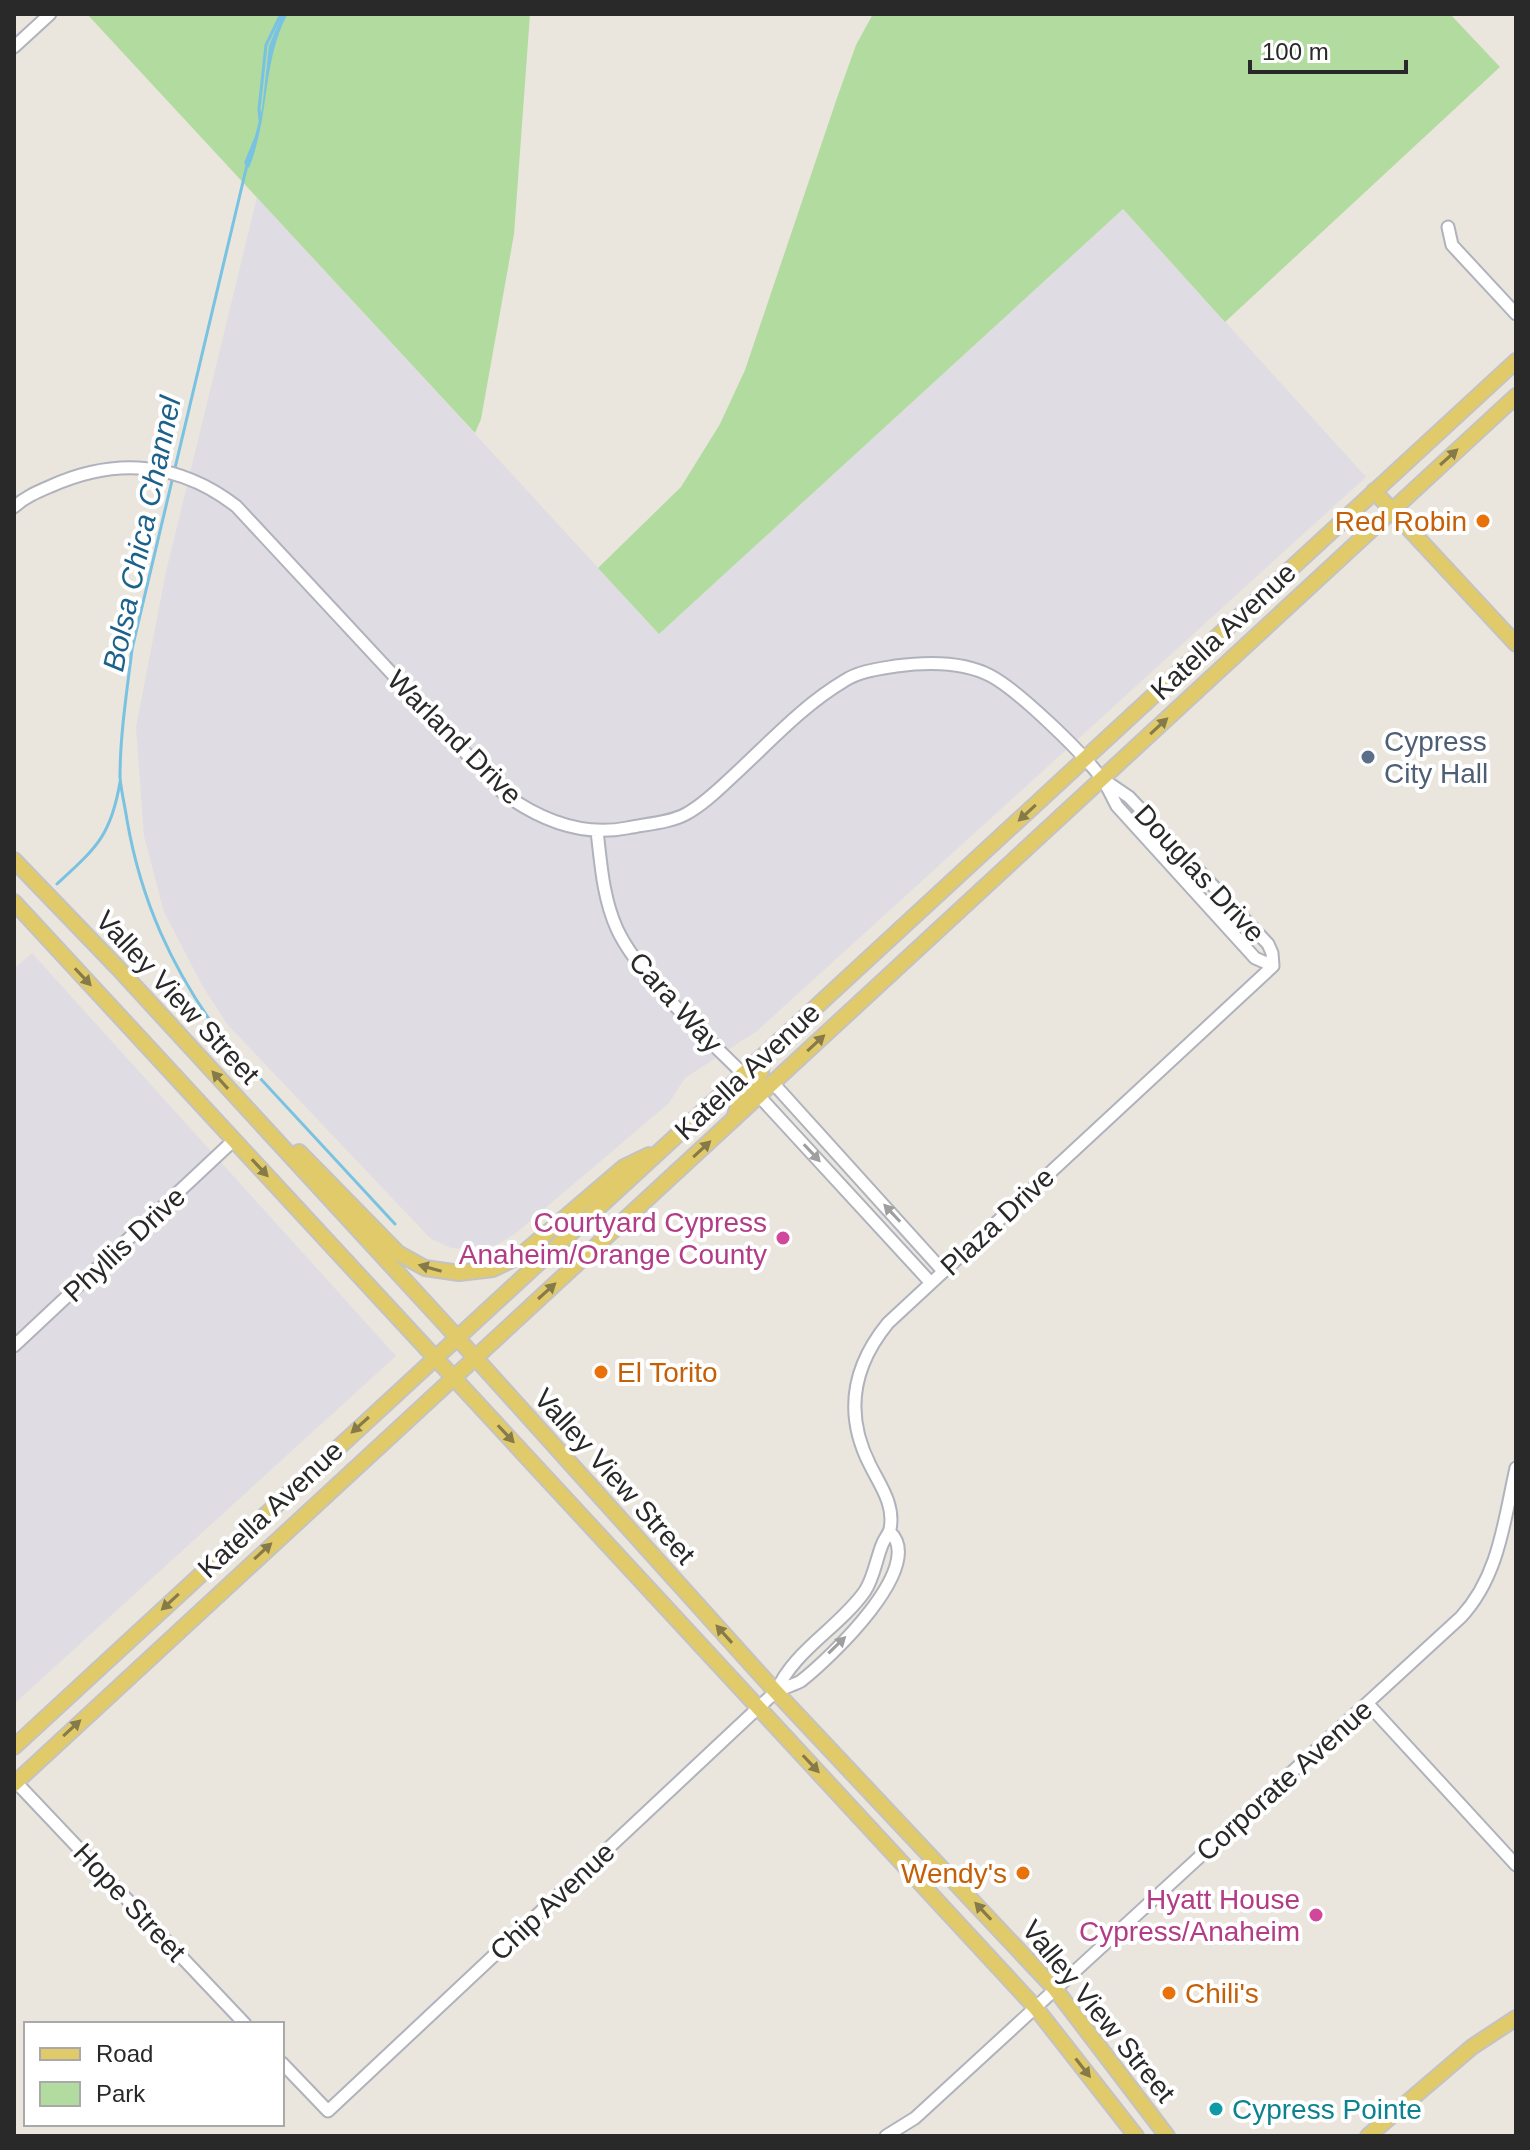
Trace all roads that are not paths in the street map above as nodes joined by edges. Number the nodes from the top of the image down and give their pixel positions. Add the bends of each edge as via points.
1 (50, 14) edge
2 (14, 47) edge
3 (1448, 227) dead end
4 (1516, 314) edge
5 (1516, 361) edge
6 (1516, 396) edge
7 (1374, 491) junction
8 (14, 507) edge
9 (1392, 509) junction
10 (1516, 644) edge
11 (1084, 760) junction
12 (1102, 779) junction
13 (597, 831) junction
14 (14, 860) edge
15 (14, 902) edge
16 (1273, 966) junction
17 (763, 1056) junction
18 (743, 1074) junction
19 (773, 1083) junction
20 (759, 1096) junction
21 (733, 1120) junction
22 (265, 1129) junction
23 (234, 1140) junction
24 (663, 1148) junction
25 (943, 1271) junction
26 (931, 1283) junction
27 (457, 1338) junction
28 (14, 1346) edge
29 (435, 1357) junction
30 (474, 1357) junction
31 (453, 1377) junction
32 (1516, 1468) edge
33 (890, 1532) junction
34 (776, 1692) junction
35 (1368, 1704) junction
36 (759, 1707) junction
37 (14, 1747) edge
38 (15, 1782) edge
39 (1516, 1865) edge
40 (1055, 1989) junction
41 (1035, 2007) junction
42 (1516, 2018) edge
43 (243, 2022) edge
44 (284, 2065) edge
45 (886, 2136) edge
46 (1136, 2136) edge
47 (1167, 2136) edge
48 (1368, 2136) edge

1 - 2 street
3 - 4 street via 1452,245
5 - 7 main road, Katella Avenue
9 -> 6 main road, Katella Avenue
7 - 9 main road
7 - 11 main road, Katella Avenue
8 - 13 street, Warland Drive via 24,497 80,473 142,467 215,489 503,793 539,817
9 - 10 main road
12 -> 9 main road, Katella Avenue
11 - 12 street, Douglas Drive
11 - 13 street, Warland Drive via 1021,698 990,676 925,662 847,679 685,814
11 -> 17 main road, Katella Avenue
12 - 16 street, Douglas Drive via 1117,806 1255,958
12 - 16 street, Douglas Drive via 1129,797 1258,933 1272,953
19 -> 12 main road, Katella Avenue
13 - 18 street, Cara Way via 602,880 625,945
22 -> 14 main road, Valley View Street
15 -> 23 main road, Valley View Street
16 - 25 street, Plaza Drive
17 - 18 main road, Katella Avenue
17 - 20 main road via 755,1085
18 - 21 main road via 745,1084
18 - 24 main road, Katella Avenue
19 - 20 main road, Katella Avenue
25 -> 19 street
20 - 21 main road, Katella Avenue
20 -> 26 street
30 -> 21 main road, Katella Avenue
24 -> 22 main road via 624,1167 520,1256 493,1269 459,1273 425,1268 398,1253 285,1139
22 - 27 main road, Valley View Street
23 - 28 street, Phyllis Drive
23 -> 29 main road, Valley View Street
24 - 27 main road, Katella Avenue
25 - 26 street, Plaza Drive
26 - 33 street, Plaza Drive via 874,1339 857,1380 857,1432 886,1495
27 - 29 main road, Katella Avenue
27 - 30 main road, Valley View Street
29 - 31 main road, Valley View Street
29 -> 37 main road, Katella Avenue
30 - 31 main road, Katella Avenue
34 -> 30 main road, Valley View Street
31 -> 36 main road, Valley View Street
38 -> 31 main road, Katella Avenue
32 - 35 street, Corporate Avenue via 1494,1564 1476,1601
33 - 34 street via 866,1589 785,1672
34 -> 33 street, Plaza Drive via 799,1682 881,1599 899,1553 897,1538
34 - 36 street, Chip Avenue
40 -> 34 main road, Valley View Street
35 - 39 street
35 - 40 street, Corporate Avenue
36 -> 41 main road, Valley View Street
36 - 44 street, Chip Avenue via 328,2111
38 - 43 street, Hope Street
40 - 41 street, Corporate Avenue
40 - 47 main road, Valley View Street
41 - 45 street, Corporate Avenue via 915,2118
41 -> 46 main road, Valley View Street
42 - 48 main road via 1472,2047

